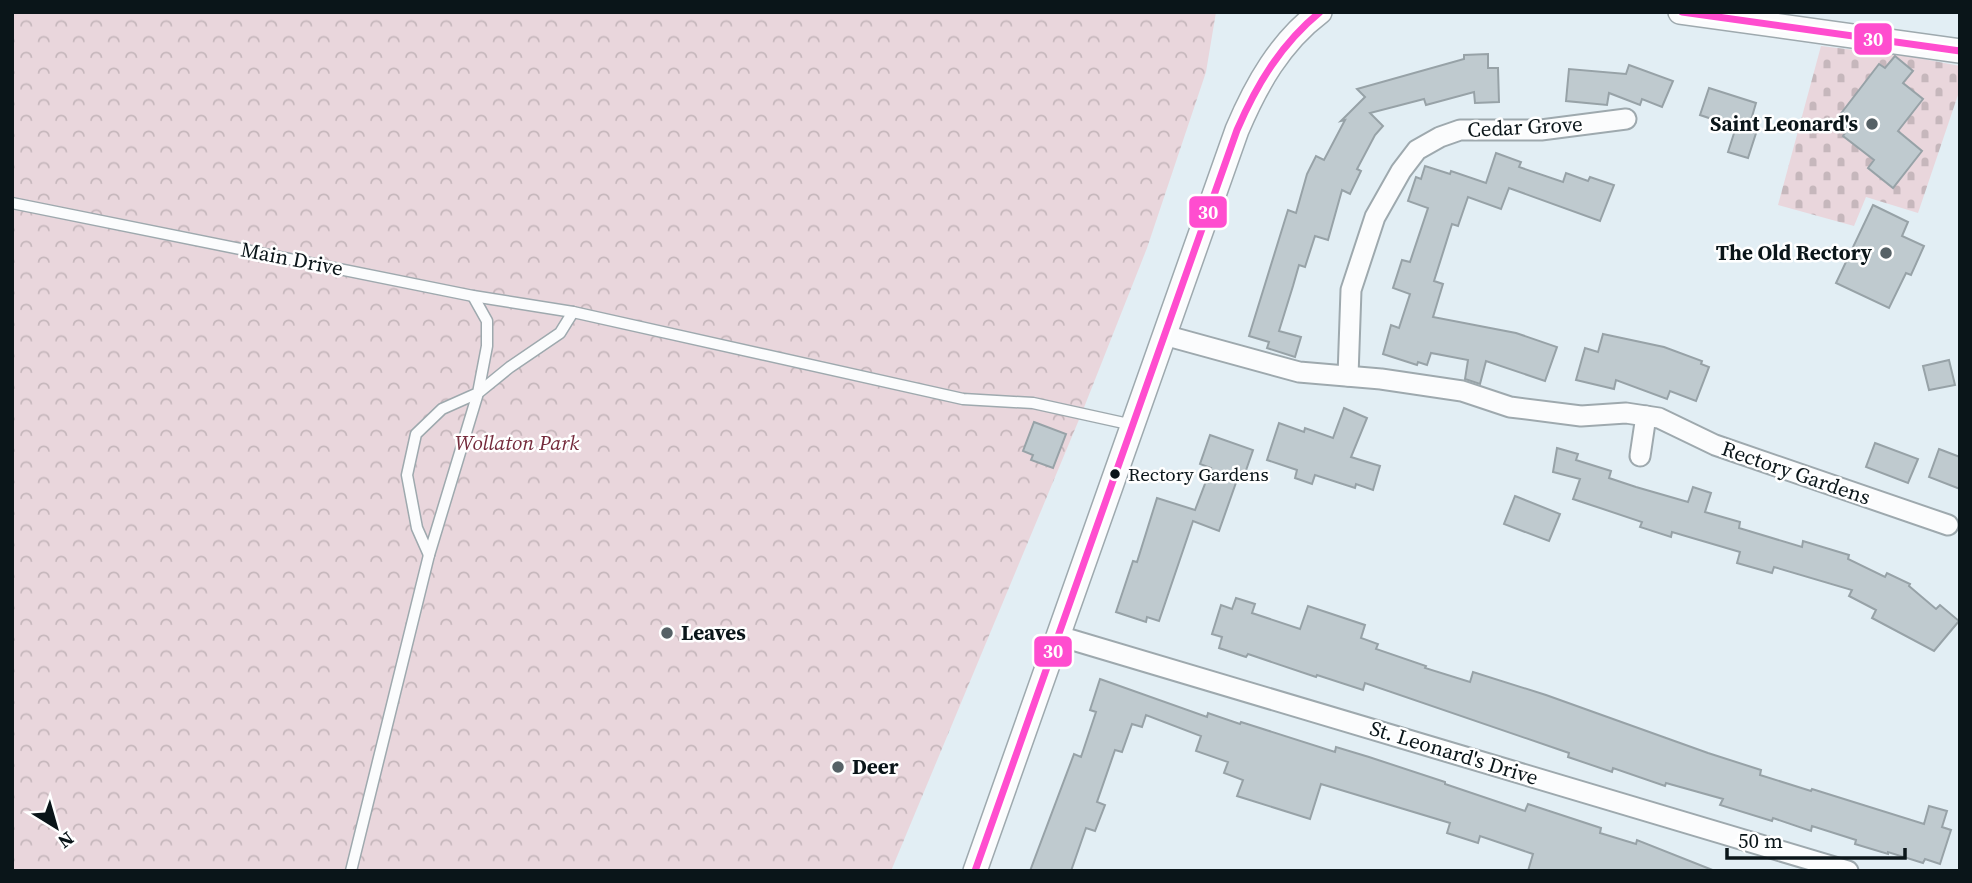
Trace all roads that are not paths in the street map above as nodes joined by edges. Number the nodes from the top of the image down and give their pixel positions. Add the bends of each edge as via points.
1 (1320, 12) edge
2 (1680, 12) edge
3 (1960, 51) edge
4 (1626, 119) dead end
5 (12, 203) edge
6 (473, 296) junction
7 (573, 312) junction
8 (1164, 335) junction
9 (1348, 376) junction
10 (478, 393) junction
11 (1646, 416) junction
12 (1133, 425) junction
13 (1640, 456) dead end
14 (1954, 525) edge
15 (429, 555) junction
16 (1059, 636) junction
17 (351, 871) edge
18 (975, 871) edge
19 (1848, 871) edge

1 - 8 street via 1289,39 1251,98
2 - 3 street
4 - 9 street, Cedar Grove via 1541,130 1460,130 1417,150 1375,217 1351,290
5 - 6 lane, Main Drive
6 - 7 lane, Main Drive
6 - 10 lane via 487,321
7 - 10 lane via 561,333
7 - 12 lane, Main Drive via 963,399 1033,403
8 - 9 street, Rectory Gardens via 1299,372
8 - 12 street
9 - 11 street, Rectory Gardens via 1462,391 1510,407 1581,416
10 - 15 lane
10 - 15 lane via 442,409 416,434 407,475
11 - 13 street
11 - 14 street, Rectory Gardens via 1715,445
12 - 16 street
15 - 17 lane
16 - 18 street
16 - 19 street, St. Leonard's Drive

